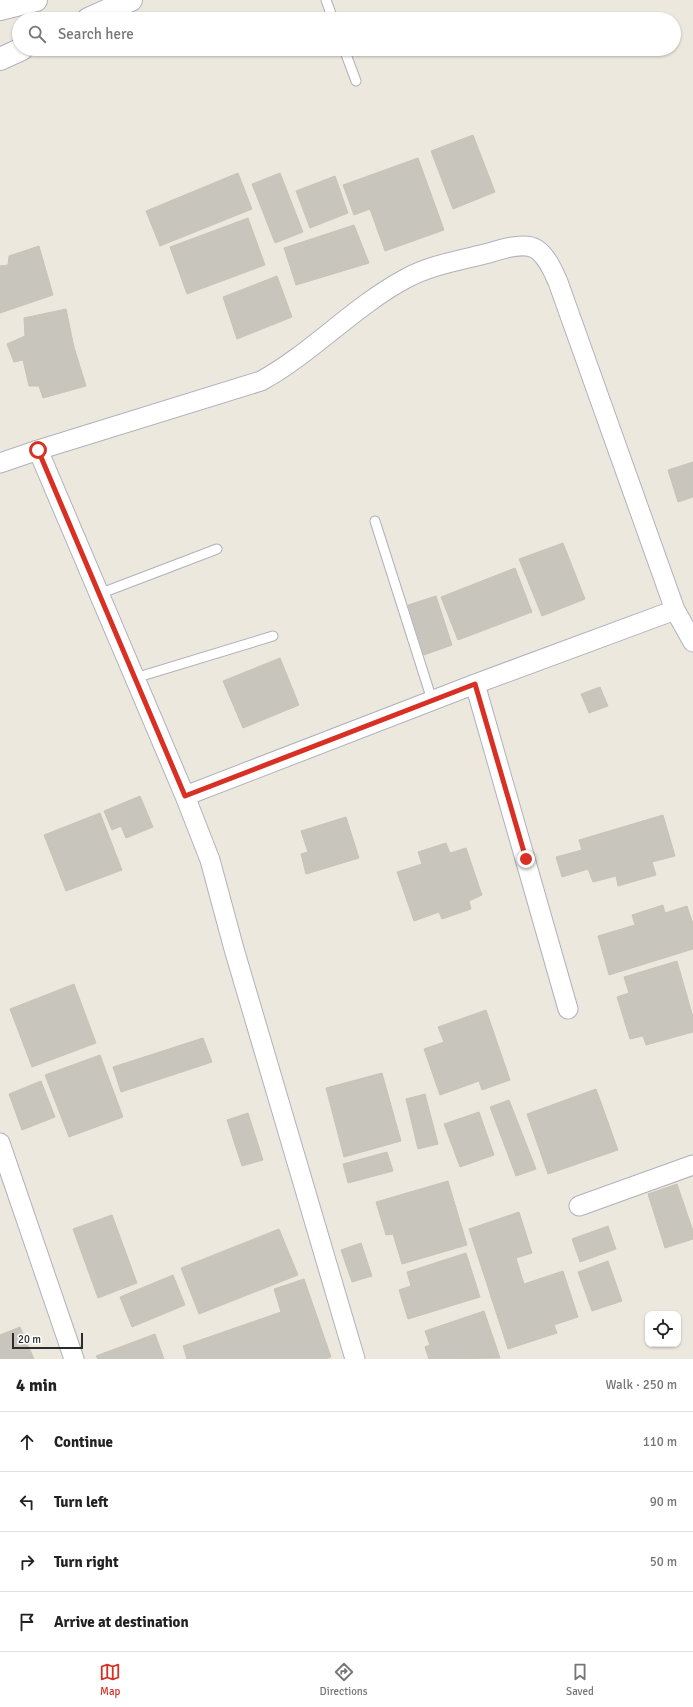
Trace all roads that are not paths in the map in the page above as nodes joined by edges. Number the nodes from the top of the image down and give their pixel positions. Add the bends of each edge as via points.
1 (36, 0) edge
2 (131, 0) edge
3 (326, 0) edge
4 (0, 9) edge
5 (104, 12) edge
6 (330, 12) edge
7 (12, 54) edge
8 (347, 56) edge
9 (0, 59) edge
10 (356, 81) dead end
11 (38, 450) junction
12 (0, 463) edge
13 (375, 521) dead end
14 (217, 550) dead end
15 (99, 594) junction
16 (675, 610) junction
17 (273, 636) dead end
18 (693, 642) edge
19 (135, 678) junction
20 (475, 684) junction
21 (432, 700) junction
22 (185, 796) junction
23 (568, 1009) dead end
24 (0, 1143) edge
25 (693, 1165) edge
26 (579, 1206) dead end
27 (74, 1359) edge
28 (355, 1359) edge

1 - 4 main road
2 - 5 main road
3 - 6 lane
7 - 9 main road
8 - 10 lane
11 - 12 street
11 - 15 street
11 - 16 street via 261,381 280,370 405,278 435,266 516,246 536,249 549,264 558,282
13 - 21 lane
14 - 15 lane
15 - 19 street
16 - 18 street
16 - 20 street
17 - 19 lane
19 - 22 street
20 - 21 street
20 - 23 street
21 - 22 street
22 - 28 street via 210,860
24 - 27 street
25 - 26 street

